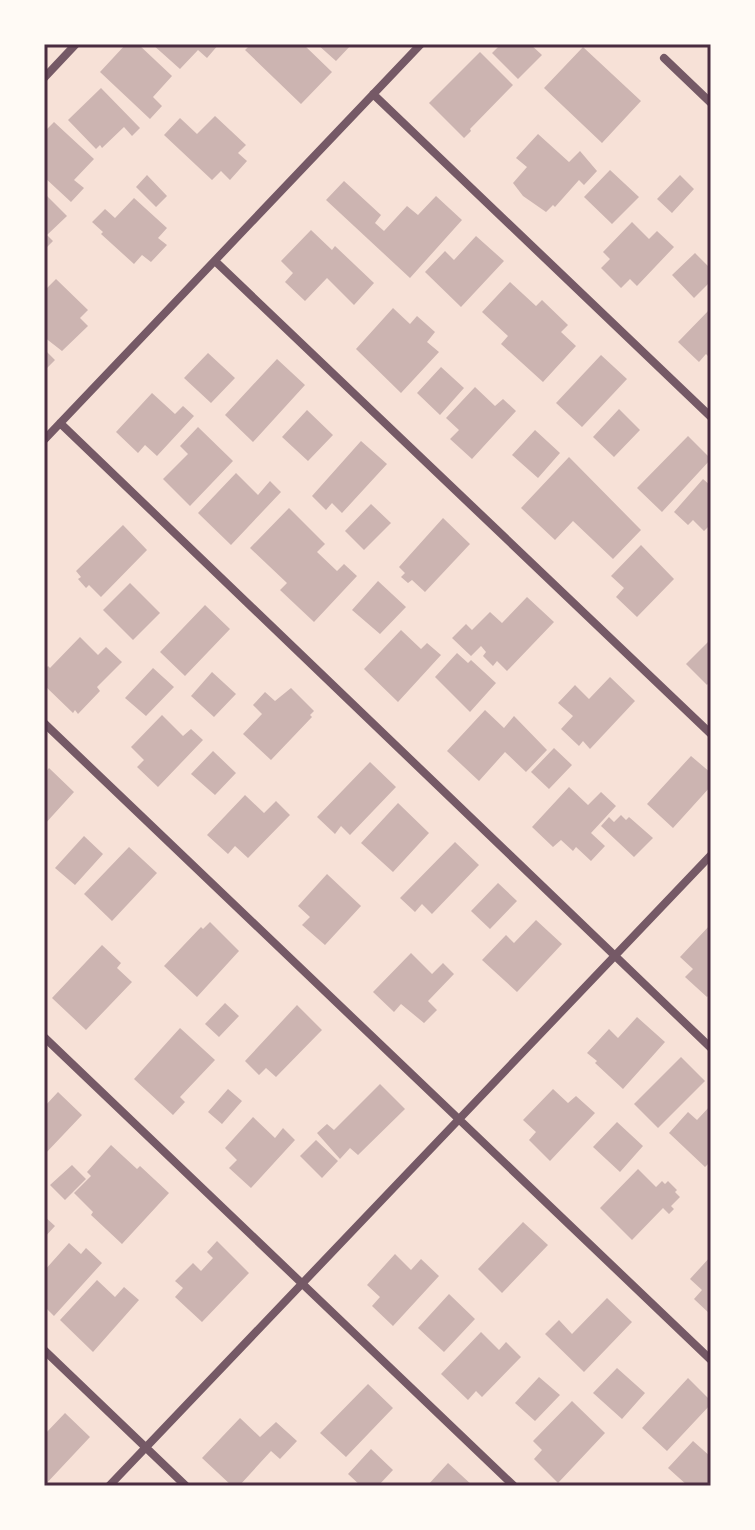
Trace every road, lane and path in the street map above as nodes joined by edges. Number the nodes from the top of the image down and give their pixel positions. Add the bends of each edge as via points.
1 (76, 44) edge
2 (421, 44) edge
3 (664, 58) dead end
4 (44, 78) edge
5 (373, 94) junction
6 (711, 103) edge
7 (215, 261) junction
8 (711, 417) edge
9 (60, 423) junction
10 (44, 440) edge
11 (44, 723) edge
12 (711, 734) edge
13 (711, 855) edge
14 (614, 956) junction
15 (44, 1037) edge
16 (711, 1048) edge
17 (458, 1120) junction
18 (302, 1283) junction
19 (44, 1350) edge
20 (711, 1360) edge
21 (146, 1448) junction
22 (109, 1486) edge
23 (186, 1486) edge
24 (514, 1486) edge

1 - 4 street
2 - 5 street
3 - 6 street
5 - 7 street
5 - 8 street
7 - 9 street
7 - 12 street
9 - 10 street
9 - 14 street
11 - 17 street
13 - 14 street
14 - 16 street
14 - 17 street
15 - 18 street
17 - 18 street
17 - 20 street
18 - 21 street
18 - 24 street
19 - 21 street
21 - 22 street
21 - 23 street

